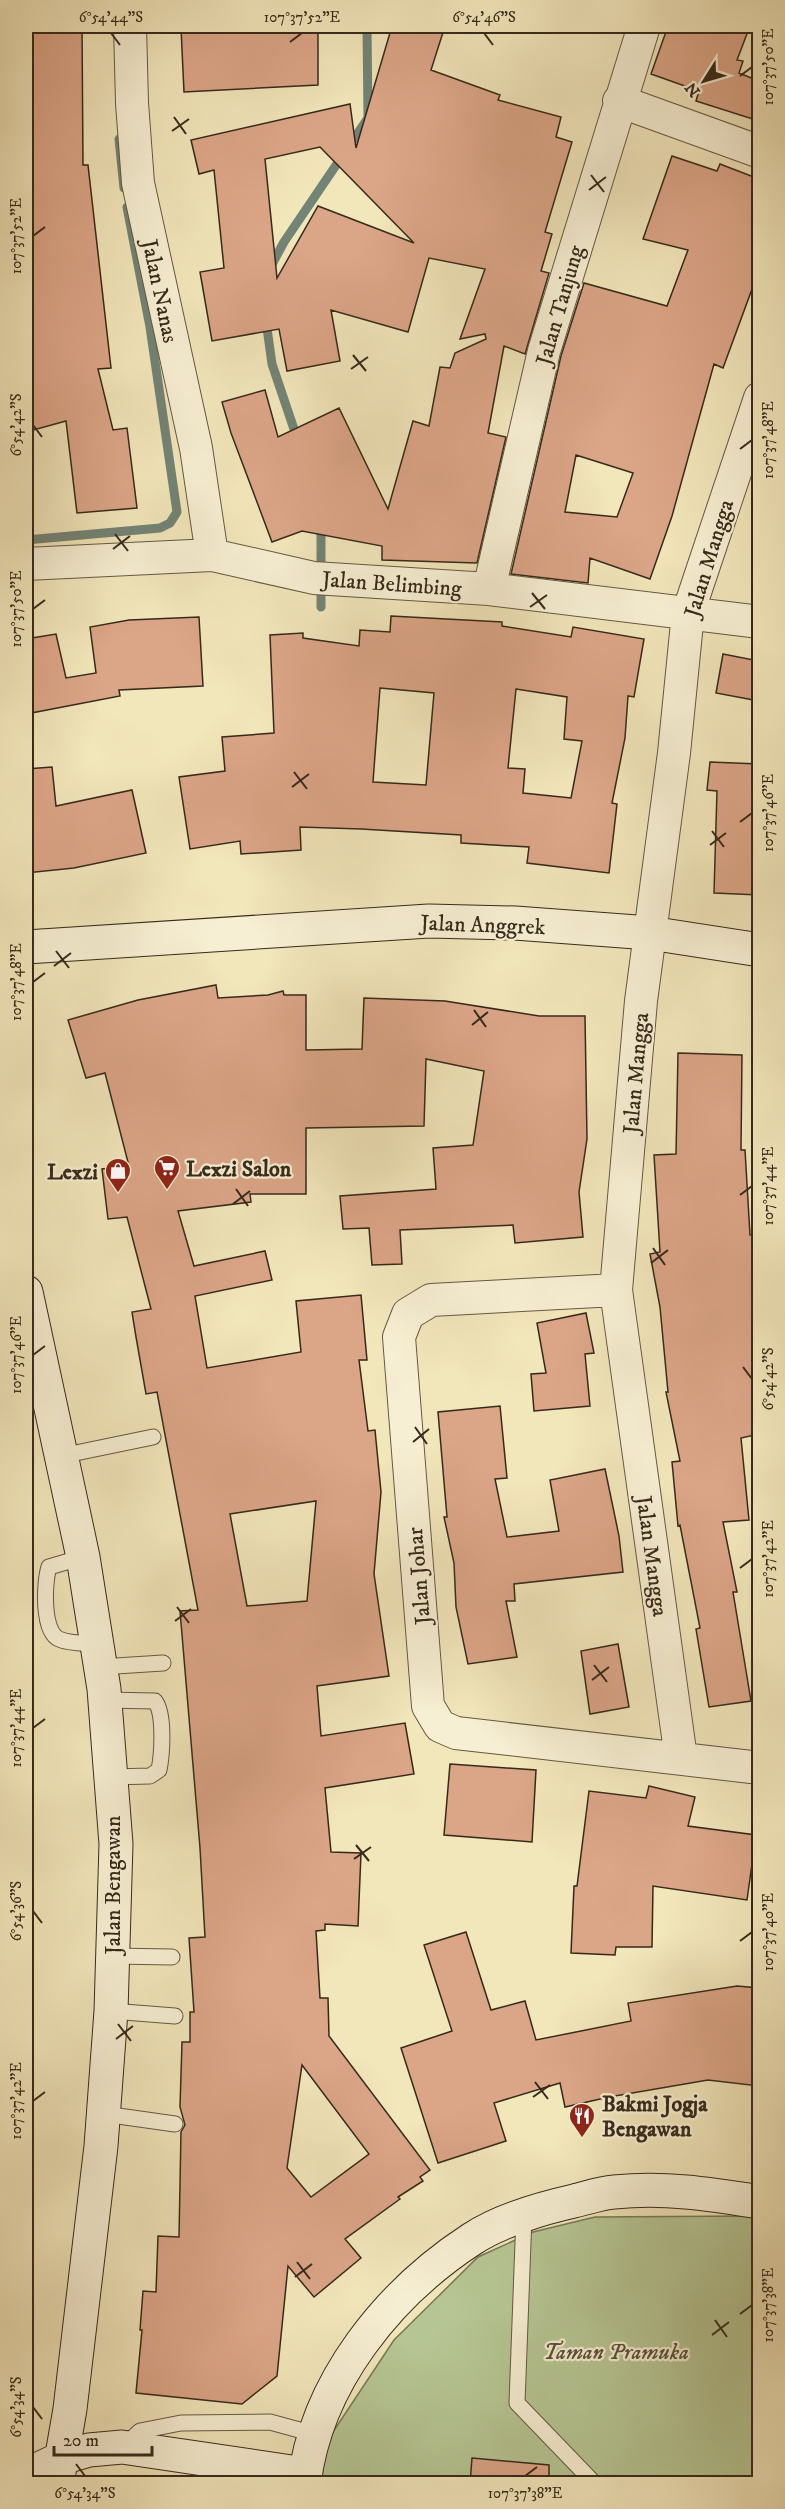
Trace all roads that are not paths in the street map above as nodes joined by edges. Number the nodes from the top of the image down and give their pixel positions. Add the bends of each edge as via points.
1 (130, 26) edge
2 (644, 26) edge
3 (619, 101) junction
4 (759, 152) edge
5 (759, 398) edge
6 (212, 555) junction
7 (26, 564) edge
8 (489, 589) junction
9 (688, 613) junction
10 (759, 622) edge
11 (650, 933) junction
12 (26, 946) edge
13 (759, 950) edge
14 (616, 1290) junction
15 (26, 1292) edge
16 (153, 1437) dead end
17 (61, 1456) junction
18 (83, 1557) junction
19 (99, 1656) junction
20 (163, 1663) dead end
21 (105, 1700) junction
22 (681, 1758) junction
23 (759, 1768) edge
24 (111, 1778) junction
25 (112, 1956) junction
26 (172, 1957) dead end
27 (111, 2011) junction
28 (175, 2016) dead end
29 (104, 2114) junction
30 (175, 2124) dead end
31 (759, 2202) edge
32 (524, 2216) junction
33 (314, 2434) junction
34 (122, 2447) junction
35 (59, 2471) edge
36 (26, 2476) edge
37 (305, 2479) edge
38 (32, 2484) edge
39 (595, 2484) edge

1 - 6 street, Jalan Nanas via 138,183 196,448
2 - 3 street, Jalan Tanjung
3 - 4 street
3 - 8 street, Jalan Tanjung via 544,351
5 - 9 street, Jalan Mangga
6 - 7 street, Jalan Belimbing
6 - 8 street, Jalan Belimbing via 326,579
8 - 9 street, Jalan Belimbing
9 - 10 street, Jalan Belimbing
9 - 11 street, Jalan Mangga
11 - 12 street, Jalan Anggrek via 429,921
11 - 13 street, Jalan Anggrek
11 - 14 street, Jalan Mangga
14 - 22 street, Jalan Mangga
14 - 22 street, Jalan Johar via 431,1300 408,1314 399,1337 428,1706 440,1725 456,1733
15 - 17 street, Jalan Bengawan
16 - 17 lane
17 - 18 street, Jalan Bengawan
18 - 19 street, Jalan Bengawan
18 - 19 lane via 49,1567 45,1579 47,1621 59,1640
19 - 20 lane
19 - 21 street, Jalan Bengawan
21 - 24 street, Jalan Bengawan
21 - 24 lane via 155,1701 159,1706 159,1770 150,1776
22 - 23 street, Jalan Johar
24 - 25 street, Jalan Bengawan via 116,1844
25 - 26 lane
25 - 27 street, Jalan Bengawan
27 - 28 lane
27 - 29 street, Jalan Bengawan
29 - 30 lane
29 - 35 street, Jalan Bengawan via 70,2409
31 - 32 street via 678,2190 613,2192
32 - 33 street via 474,2238 427,2271 392,2306 346,2365
32 - 39 lane via 517,2403
33 - 34 lane via 270,2422 181,2423 140,2431
33 - 37 street
34 - 35 street via 89,2450
34 - 37 street
35 - 36 street
36 - 38 street

